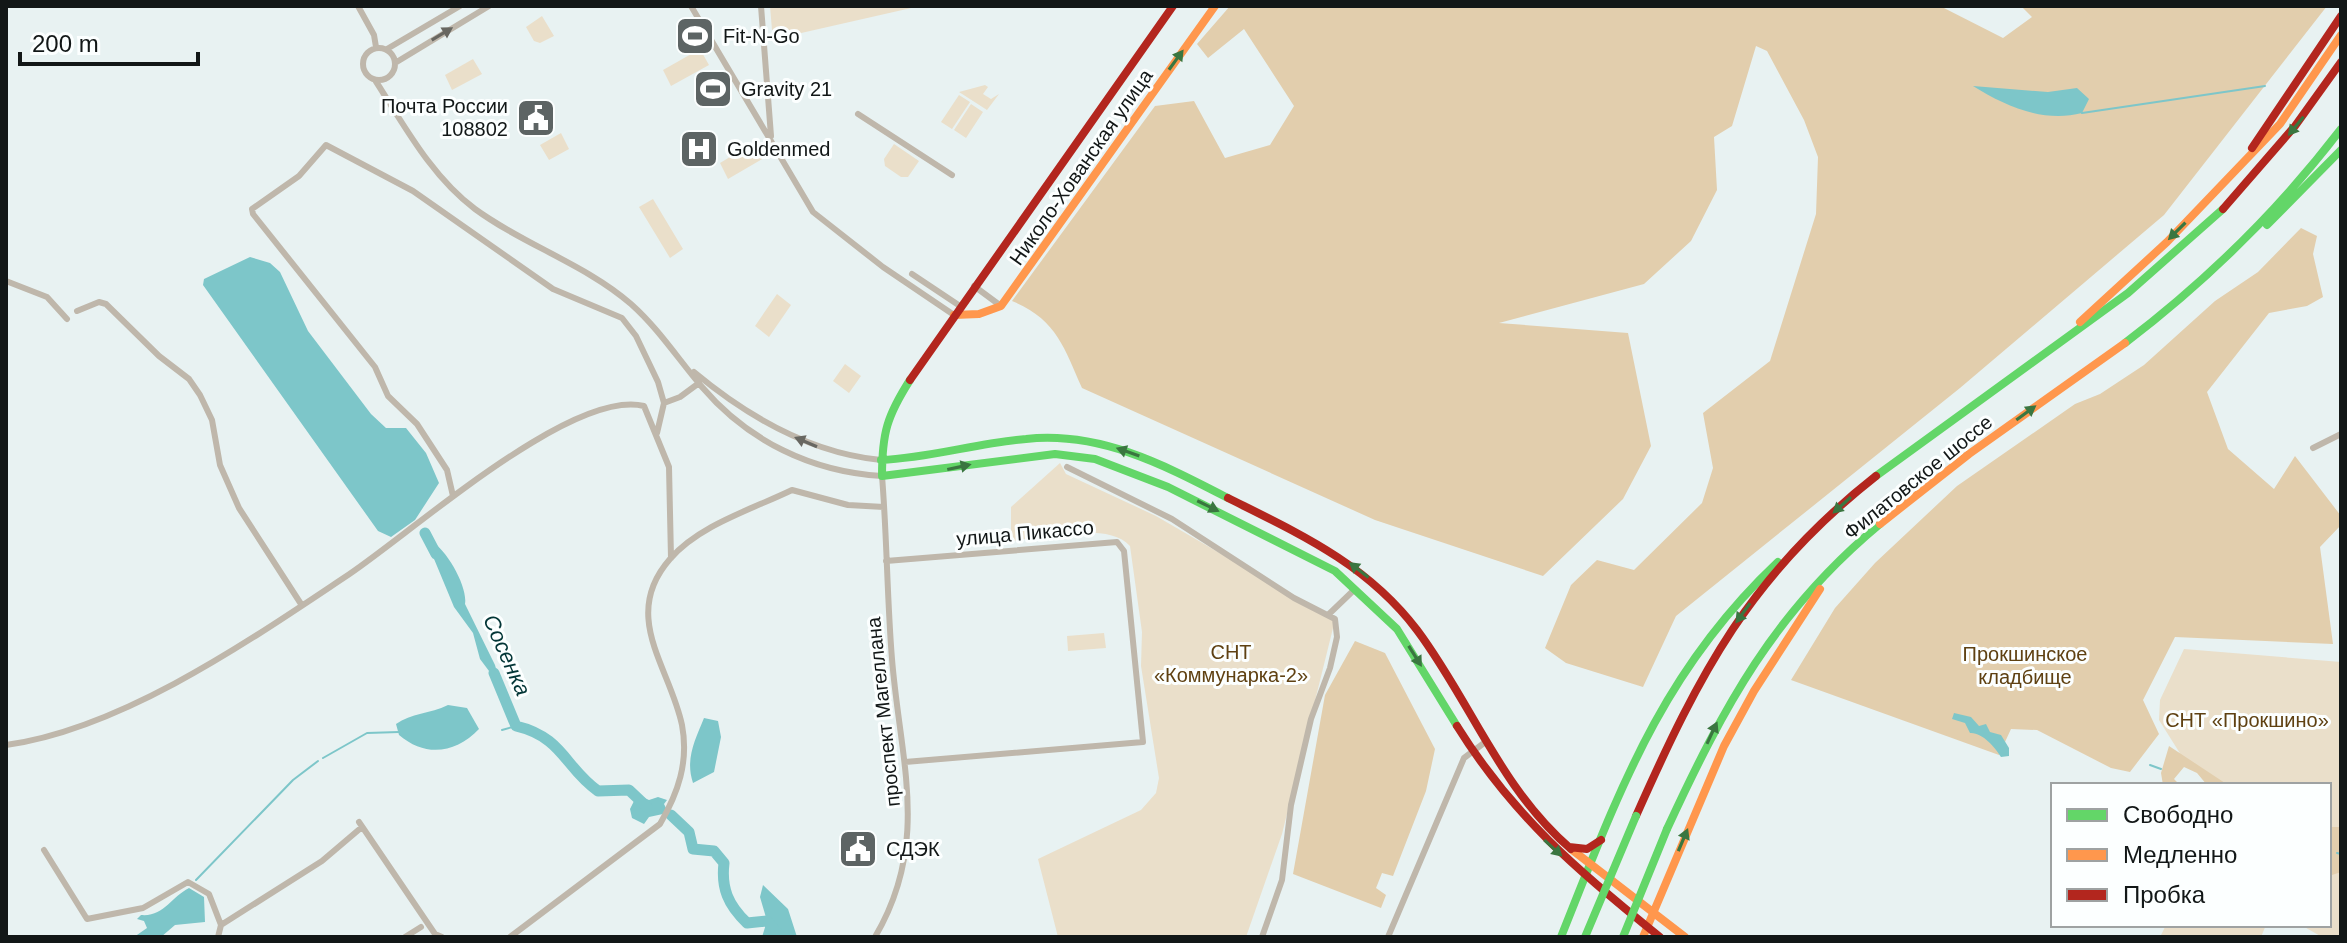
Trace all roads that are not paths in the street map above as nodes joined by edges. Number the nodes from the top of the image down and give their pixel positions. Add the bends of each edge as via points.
1 (358, 6) edge
2 (460, 6) edge
3 (489, 6) edge
4 (691, 6) edge
5 (761, 6) edge
6 (1173, 6) edge
7 (1215, 6) edge
8 (2341, 16) edge
9 (2341, 35) edge
10 (376, 47) junction
11 (387, 49) junction
12 (2341, 62) edge
13 (395, 63) junction
14 (375, 80) junction
15 (767, 97) junction
16 (750, 105) junction
17 (858, 114) dead end
18 (2341, 129) edge
19 (773, 143) junction
20 (2341, 150) edge
21 (952, 175) dead end
22 (2232, 176) junction
23 (2247, 241) junction
24 (912, 274) dead end
25 (6, 281) edge
26 (974, 286) junction
27 (960, 306) junction
28 (1001, 306) junction
29 (77, 311) dead end
30 (954, 315) junction
31 (67, 319) dead end
32 (2062, 339) junction
33 (685, 365) junction
34 (699, 383) junction
35 (664, 403) junction
36 (657, 433) junction
37 (2341, 434) edge
38 (2313, 448) dead end
39 (881, 460) junction
40 (1067, 467) dead end
41 (882, 476) junction
42 (453, 496) junction
43 (884, 507) junction
44 (1791, 551) junction
45 (671, 558) junction
46 (886, 561) junction
47 (1828, 574) junction
48 (1357, 588) junction
49 (301, 604) junction
50 (1329, 614) junction
51 (1484, 743) junction
52 (6, 745) edge
53 (1473, 751) junction
54 (905, 762) junction
55 (1601, 840) junction
56 (1567, 846) junction
57 (44, 850) dead end
58 (1590, 866) junction
59 (1586, 877) junction
60 (1653, 912) junction
61 (221, 925) junction
62 (421, 927) dead end
63 (1647, 927) junction
64 (218, 937) edge
65 (405, 937) edge
66 (442, 937) edge
67 (510, 937) edge
68 (875, 937) edge
69 (1262, 937) edge
70 (1388, 937) edge
71 (1561, 937) edge
72 (1585, 937) edge
73 (1623, 937) edge
74 (1643, 937) edge
75 (1660, 937) edge
76 (1685, 937) edge

1 - 10 street
2 - 11 street
13 -> 3 street
4 - 16 street
5 - 15 street
6 - 26 main road, Николо-Хованская улица
28 -> 7 main road, Николо-Хованская улица
8 - 22 main road
9 - 22 main road via 2280,124
10 - 11 street
10 - 14 street via 366,52 362,63
11 - 13 street
12 -> 32 main road via 2245,189 2179,252
13 - 14 street via 390,76
14 - 33 street via 420,149 459,194 629,303
15 - 16 street via 759,106
15 - 19 street
16 - 19 street
17 - 21 street
18 - 23 main road, Филатовское шоссе
19 - 30 street via 819,218
20 - 23 main road
22 -> 32 main road
47 -> 23 main road, Филатовское шоссе via 1881,522 2175,305
24 - 27 street
25 - 31 street via 47,297
26 - 27 main road, Николо-Хованская улица
26 - 28 street
27 - 30 main road, Николо-Хованская улица
28 - 30 main road
29 - 49 street via 106,304 189,379 212,420 220,465 239,508
30 - 39 main road, Николо-Хованская улица via 889,413
32 -> 44 main road, Филатовское шоссе via 1895,461
33 - 34 street
39 -> 33 street via 802,441
34 - 35 street
34 - 41 street via 774,446 826,468
35 - 36 street
35 - 42 street via 648,359 622,318 553,289 413,191 326,145 299,176 252,209 253,214 375,367 388,396 417,424 447,470
36 - 42 street via 644,406 634,403 590,413
36 - 45 street via 672,486
37 - 38 street
39 - 41 main road, Николо-Хованская улица
51 -> 39 main road via 1420,634 1366,575 1318,542 1162,466 1121,449 1055,437
40 - 50 street via 1172,519 1294,598
41 - 43 street, проспект Магеллана
41 -> 48 main road via 1026,455 1095,459 1195,500 1310,557
42 - 49 street via 346,577
43 - 45 street via 848,505 792,490 705,533
43 - 46 street, проспект Магеллана
44 - 55 main road via 1744,590 1710,629 1655,723
44 -> 72 main road, Филатовское шоссе, bridge via 1744,611 1684,705
45 - 67 street via 651,593 648,619 682,725 684,765 674,801 660,824
46 - 54 street, проспект Магеллана
46 - 54 street, улица Пикассо via 1117,542 1124,551 1143,742
60 -> 47 main road via 1724,746
73 -> 47 main road, Филатовское шоссе, bridge via 1667,829 1734,692 1781,624
48 - 50 street
48 -> 53 main road via 1397,629
49 - 52 street via 191,674 127,707
50 - 69 street via 1335,619 1337,637 1291,805 1282,880
51 - 53 street
51 - 56 main road via 1530,808
53 -> 59 main road via 1529,823
53 - 70 street via 1464,758
54 - 68 street, проспект Магеллана via 907,857
55 - 56 main road via 1587,849
55 - 58 main road
56 - 58 main road
57 - 61 street via 87,919 143,908 188,882 209,894
58 - 59 main road
58 - 60 main road
59 - 63 main road
59 - 71 main road
60 - 63 main road
60 - 76 main road
61 - 64 street
61 - 66 street via 322,861 360,825
62 - 65 street
63 - 74 main road
63 - 75 main road

